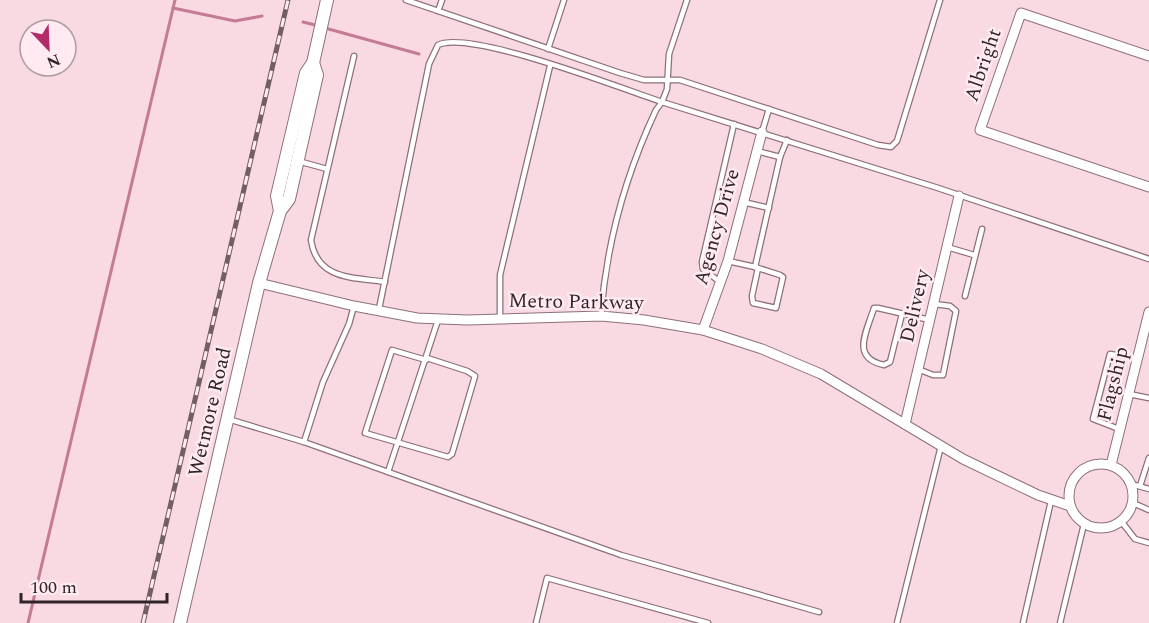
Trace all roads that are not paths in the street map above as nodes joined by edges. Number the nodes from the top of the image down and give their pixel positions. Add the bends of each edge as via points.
1 (327, 0) edge
2 (406, 0) edge
3 (442, 0) edge
4 (564, 0) edge
5 (687, 0) edge
6 (940, 0) edge
7 (438, 11) junction
8 (548, 49) junction
9 (354, 56) dead end
10 (1149, 56) edge
11 (313, 63) junction
12 (550, 66) junction
13 (668, 80) junction
14 (662, 102) junction
15 (769, 109) junction
16 (734, 124) junction
17 (762, 132) junction
18 (787, 140) junction
19 (757, 151) junction
20 (780, 157) junction
21 (297, 161) junction
22 (327, 169) junction
23 (1149, 187) edge
24 (959, 196) junction
25 (743, 202) junction
26 (769, 208) junction
27 (280, 211) junction
28 (982, 228) dead end
29 (947, 247) junction
30 (974, 255) junction
31 (1149, 259) edge
32 (728, 261) junction
33 (757, 268) junction
34 (385, 282) junction
35 (720, 282) junction
36 (259, 283) junction
37 (965, 296) dead end
38 (934, 304) junction
39 (354, 306) junction
40 (379, 309) junction
41 (902, 314) junction
42 (1149, 315) edge
43 (601, 316) junction
44 (500, 319) junction
45 (438, 320) junction
46 (930, 320) junction
47 (703, 330) junction
48 (1145, 350) edge
49 (427, 359) junction
50 (1137, 359) junction
51 (918, 369) junction
52 (1129, 394) junction
53 (1149, 398) edge
54 (228, 419) junction
55 (905, 424) junction
56 (1120, 429) junction
57 (304, 442) junction
58 (398, 443) junction
59 (941, 446) junction
60 (1149, 458) edge
61 (1111, 465) junction
62 (388, 472) junction
63 (1136, 485) junction
64 (1149, 489) edge
65 (1051, 501) junction
66 (1133, 503) junction
67 (1070, 506) junction
68 (1149, 510) edge
69 (1121, 521) junction
70 (1084, 524) junction
71 (1149, 543) edge
72 (819, 612) dead end
73 (180, 623) edge
74 (536, 623) edge
75 (708, 623) edge
76 (897, 623) edge
77 (1023, 623) edge
78 (1060, 623) edge

1 - 11 main road, Wetmore Road
2 - 7 lane
3 - 7 lane
4 - 8 lane
5 - 13 lane via 669,54
6 - 15 lane via 897,141 891,147
7 - 8 lane
8 - 13 lane via 636,78
9 - 22 lane
10 - 23 street, Albright via 1021,13 980,130
11 - 21 main road, Wetmore Road via 317,75
11 - 27 main road, Wetmore Road via 306,73 277,196
12 - 14 lane
12 - 34 lane via 462,42 438,45 429,64
12 - 44 lane via 500,275
13 - 14 lane
13 - 15 lane via 680,80
14 - 16 lane
14 - 43 lane via 631,167 604,280
15 - 17 lane
16 - 17 lane
16 - 35 lane via 702,262 703,269
17 - 18 lane
17 - 19 street, Agency Drive
18 - 20 lane
18 - 24 lane
19 - 20 lane
19 - 25 street, Agency Drive
20 - 26 lane
21 - 22 lane
21 - 27 main road, Wetmore Road via 289,199
22 - 34 lane via 311,240 317,257 329,272
24 - 29 street, Delivery
24 - 31 lane
25 - 26 lane
25 - 32 street, Agency Drive
26 - 33 lane
27 - 36 main road, Wetmore Road
28 - 30 lane
29 - 30 lane
29 - 38 street, Delivery
30 - 37 lane
32 - 33 lane
32 - 35 street, Agency Drive
33 - 33 lane via 783,277 776,308 753,303
34 - 40 lane
35 - 47 street, Agency Drive
36 - 39 street, Metro Parkway
36 - 54 main road, Wetmore Road
38 - 46 street, Delivery
38 - 51 lane via 956,311 943,375
39 - 40 street, Metro Parkway
39 - 57 lane
40 - 45 street, Metro Parkway
41 - 41 lane via 874,308 862,347 874,363 890,362
41 - 46 lane
42 - 48 street, Flagship
43 - 44 street, Metro Parkway
43 - 47 street, Metro Parkway
44 - 45 street, Metro Parkway
45 - 49 lane
46 - 51 street, Delivery
47 - 55 street, Metro Parkway via 802,365
48 - 50 street, Flagship
49 - 58 lane
49 - 58 lane via 392,350 365,433
49 - 58 lane via 475,376 452,454 439,456
50 - 52 street, Flagship
50 - 56 lane via 1110,354 1093,419
51 - 55 street, Delivery
52 - 53 lane
52 - 56 street, Flagship
54 - 57 lane
54 - 73 main road, Wetmore Road
55 - 59 street, Metro Parkway
56 - 61 street, Flagship
57 - 62 lane
58 - 62 lane
59 - 65 street, Metro Parkway
59 - 76 lane
60 - 63 lane
61 - 63 street
61 - 67 street via 1091,465 1082,470 1070,486
62 - 72 lane via 621,555
63 - 64 lane
63 - 66 street
65 - 67 street, Metro Parkway
65 - 77 lane
66 - 68 lane
66 - 69 street
67 - 70 street
69 - 70 street via 1107,528
69 - 71 lane via 1135,539
70 - 78 lane
74 - 75 lane via 548,578

